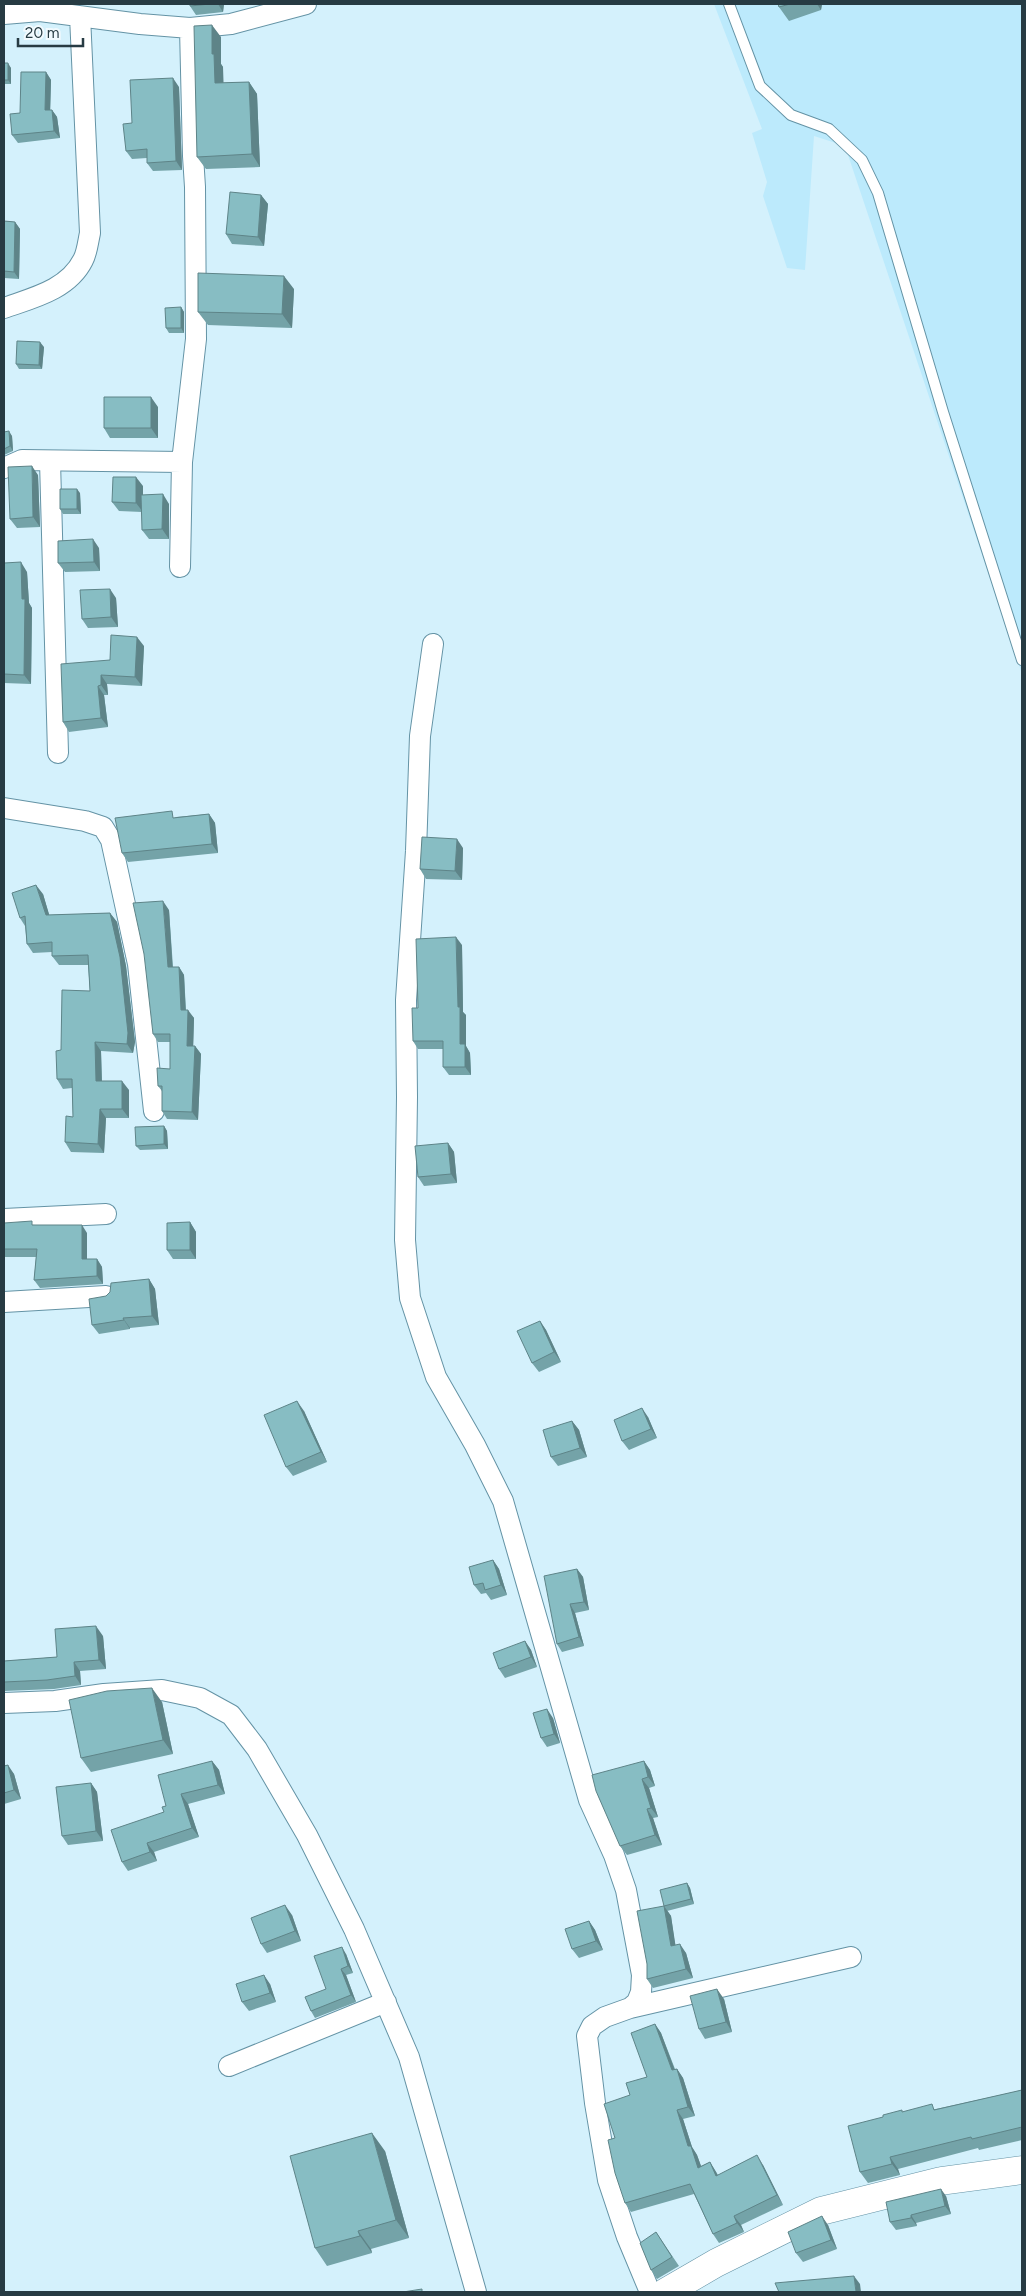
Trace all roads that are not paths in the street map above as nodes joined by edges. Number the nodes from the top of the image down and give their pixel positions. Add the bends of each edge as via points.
1 (306, 4) edge
2 (729, 4) edge
3 (4, 14) edge
4 (80, 16) junction
5 (190, 28) junction
6 (4, 308) edge
7 (50, 462) junction
8 (182, 462) junction
9 (4, 468) edge
10 (180, 567) dead end
11 (433, 644) dead end
12 (1022, 660) edge
13 (58, 753) dead end
14 (4, 808) edge
15 (154, 1111) dead end
16 (106, 1214) dead end
17 (4, 1219) edge
18 (106, 1296) edge
19 (4, 1302) edge
20 (4, 1703) edge
21 (851, 1957) dead end
22 (386, 2002) junction
23 (630, 2008) junction
24 (229, 2066) dead end
25 (1022, 2170) edge
26 (476, 2292) edge
27 (664, 2292) edge

1 - 5 street via 231,24
2 - 12 lane via 760,86 792,115 829,129 862,160 878,193 942,412
3 - 4 street via 40,11
4 - 5 street
4 - 6 street via 90,233 84,260 71,277 52,290
5 - 8 street via 196,339
7 - 8 street
7 - 9 street via 22,460
7 - 13 street
8 - 10 street
11 - 23 street via 420,736 406,1000 405,1240 410,1298 436,1377 476,1445 503,1502 589,1800 626,1890 642,1975 641,1992
14 - 15 street via 85,821 103,828 111,840 138,964
16 - 17 street
18 - 19 street
20 - 22 street via 162,1690 200,1698 231,1715 257,1749 308,1835
21 - 23 street
22 - 24 street
22 - 26 street via 409,2057
23 - 27 street via 605,2017 592,2026 587,2036 595,2103 608,2180 628,2237
25 - 27 street via 941,2182 821,2211

